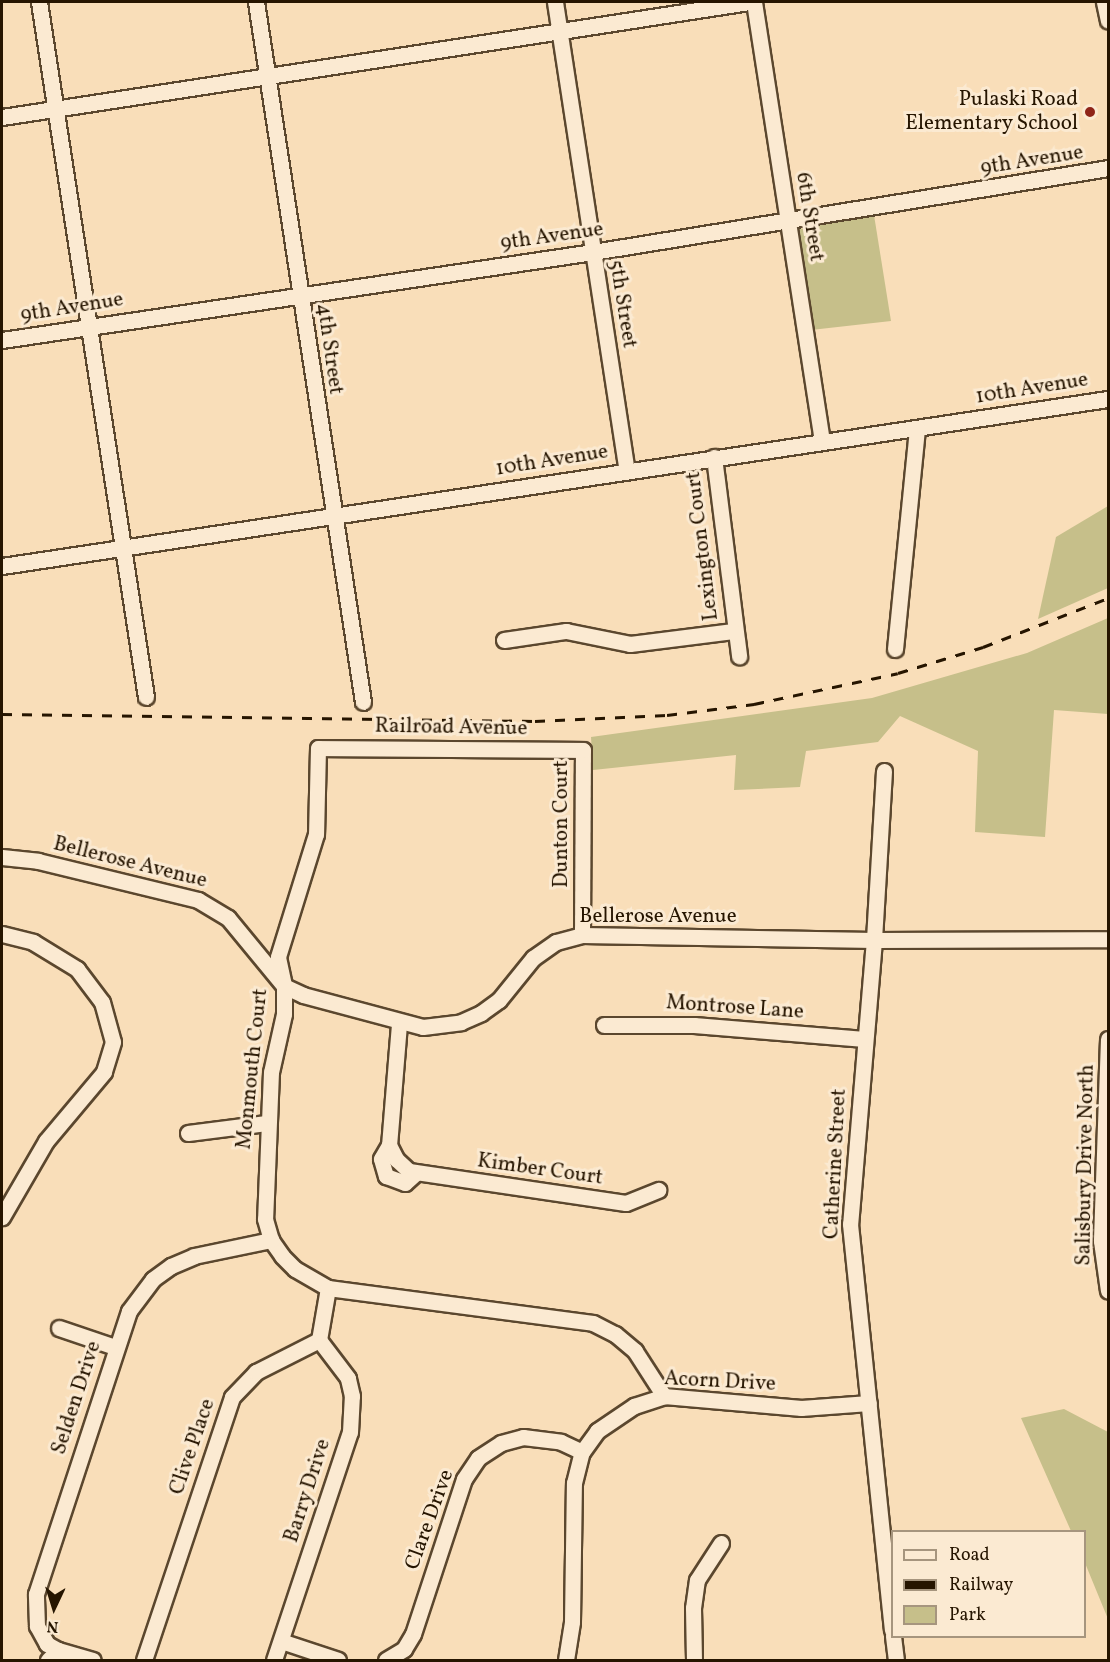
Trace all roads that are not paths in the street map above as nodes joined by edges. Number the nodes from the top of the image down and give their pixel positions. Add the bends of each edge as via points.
1 (39, 2) edge
2 (255, 2) edge
3 (555, 2) edge
4 (749, 2) edge
5 (754, 2) edge
6 (1104, 2) edge
7 (1108, 21) edge
8 (559, 30) junction
9 (267, 76) junction
10 (55, 108) junction
11 (2, 117) edge
12 (1108, 168) edge
13 (788, 221) junction
14 (593, 252) junction
15 (300, 296) junction
16 (90, 327) junction
17 (2, 340) edge
18 (1108, 399) edge
19 (917, 428) junction
20 (822, 440) junction
21 (714, 457) junction
22 (627, 471) junction
23 (334, 516) junction
24 (123, 547) junction
25 (2, 566) edge
26 (734, 631) junction
27 (504, 640) dead end
28 (895, 649) dead end
29 (739, 656) dead end
30 (146, 697) dead end
31 (363, 702) dead end
32 (318, 748) joint
33 (583, 750) joint
34 (884, 771) dead end
35 (2, 857) edge
36 (2, 934) edge
37 (582, 935) junction
38 (1108, 939) edge
39 (874, 940) junction
40 (284, 986) junction
41 (399, 1024) junction
42 (604, 1025) dead end
43 (864, 1039) junction
44 (1108, 1040) edge
45 (1108, 1085) edge
46 (266, 1123) junction
47 (188, 1133) dead end
48 (658, 1190) dead end
49 (2, 1217) edge
50 (271, 1240) junction
51 (328, 1288) junction
52 (1108, 1291) edge
53 (59, 1328) dead end
54 (319, 1340) junction
55 (115, 1347) junction
56 (664, 1396) junction
57 (869, 1403) junction
58 (582, 1452) junction
59 (721, 1543) dead end
60 (891, 1620) edge
61 (893, 1638) edge
62 (282, 1641) junction
63 (53, 1655) edge
64 (93, 1660) edge
65 (144, 1660) edge
66 (274, 1660) edge
67 (338, 1660) edge
68 (386, 1660) edge
69 (566, 1660) edge
70 (694, 1660) edge
71 (896, 1660) edge

1 - 10 street
2 - 9 street, 4th Street
3 - 8 street, 5th Street
4 - 8 street
5 - 13 street, 6th Street
6 - 7 street
8 - 9 street
8 - 14 street, 5th Street
9 - 10 street
9 - 15 street, 4th Street
10 - 11 street
10 - 16 street
12 - 13 street, 9th Avenue
13 - 14 street, 9th Avenue
13 - 20 street, 6th Street
14 - 15 street, 9th Avenue
14 - 22 street, 5th Street
15 - 16 street, 9th Avenue
15 - 23 street, 4th Street
16 - 17 street, 9th Avenue
16 - 24 street
18 - 19 street, 10th Avenue
19 - 20 street, 10th Avenue
19 - 28 street
20 - 21 street, 10th Avenue
21 - 22 street, 10th Avenue
21 - 26 street, Lexington Court
22 - 23 street, 10th Avenue
23 - 24 street, 10th Avenue
23 - 31 street, 4th Street
24 - 25 street, 10th Avenue
24 - 30 street
26 - 27 street via 630,644 566,631
26 - 29 street, Lexington Court
32 - 33 street, Railroad Avenue
32 - 40 street, Monmouth Court via 316,834 278,957
33 - 37 street, Dunton Court
34 - 39 street, Catherine Street
35 - 40 street, Bellerose Avenue via 38,861 215,907
36 - 49 street via 33,942 77,969 102,1002 113,1042 104,1072 46,1141
37 - 39 street, Bellerose Avenue
37 - 41 street, Bellerose Avenue via 556,942 533,958 499,1000 481,1013 442,1027
38 - 39 street, Bellerose Avenue
39 - 43 street, Catherine Street
40 - 41 street, Bellerose Avenue
40 - 46 street, Monmouth Court
41 - 48 street, Kimber Court via 389,1144 403,1167 415,1174 626,1203
42 - 43 street, Montrose Lane via 694,1025
43 - 57 street, Catherine Street via 850,1224
44 - 45 street, Salisbury Drive North
45 - 52 street, Salisbury Drive North via 1101,1241
46 - 47 street
46 - 50 street, Monmouth Court via 264,1200
50 - 51 street, Monmouth Court via 295,1269
50 - 55 street, Selden Drive via 194,1256 171,1266 139,1294
51 - 54 street
51 - 56 street, Monmouth Court via 593,1323 615,1334 635,1351
53 - 55 street
54 - 62 street, Barry Drive via 332,1352 348,1378 351,1423
54 - 65 street, Clive Place via 256,1372 231,1397
55 - 63 street, Selden Drive via 36,1594 37,1626
56 - 57 street, Acorn Drive via 801,1408
56 - 58 street, Acorn Drive via 618,1415 597,1431
57 - 60 street, Catherine Street
58 - 68 street, Clare Drive via 552,1439 523,1437 501,1443 478,1458 464,1479 413,1634 404,1649
58 - 69 street, Acorn Drive via 574,1483 572,1622
59 - 70 street via 697,1580
61 - 71 street
62 - 66 street, Barry Drive
62 - 67 street
63 - 64 street

